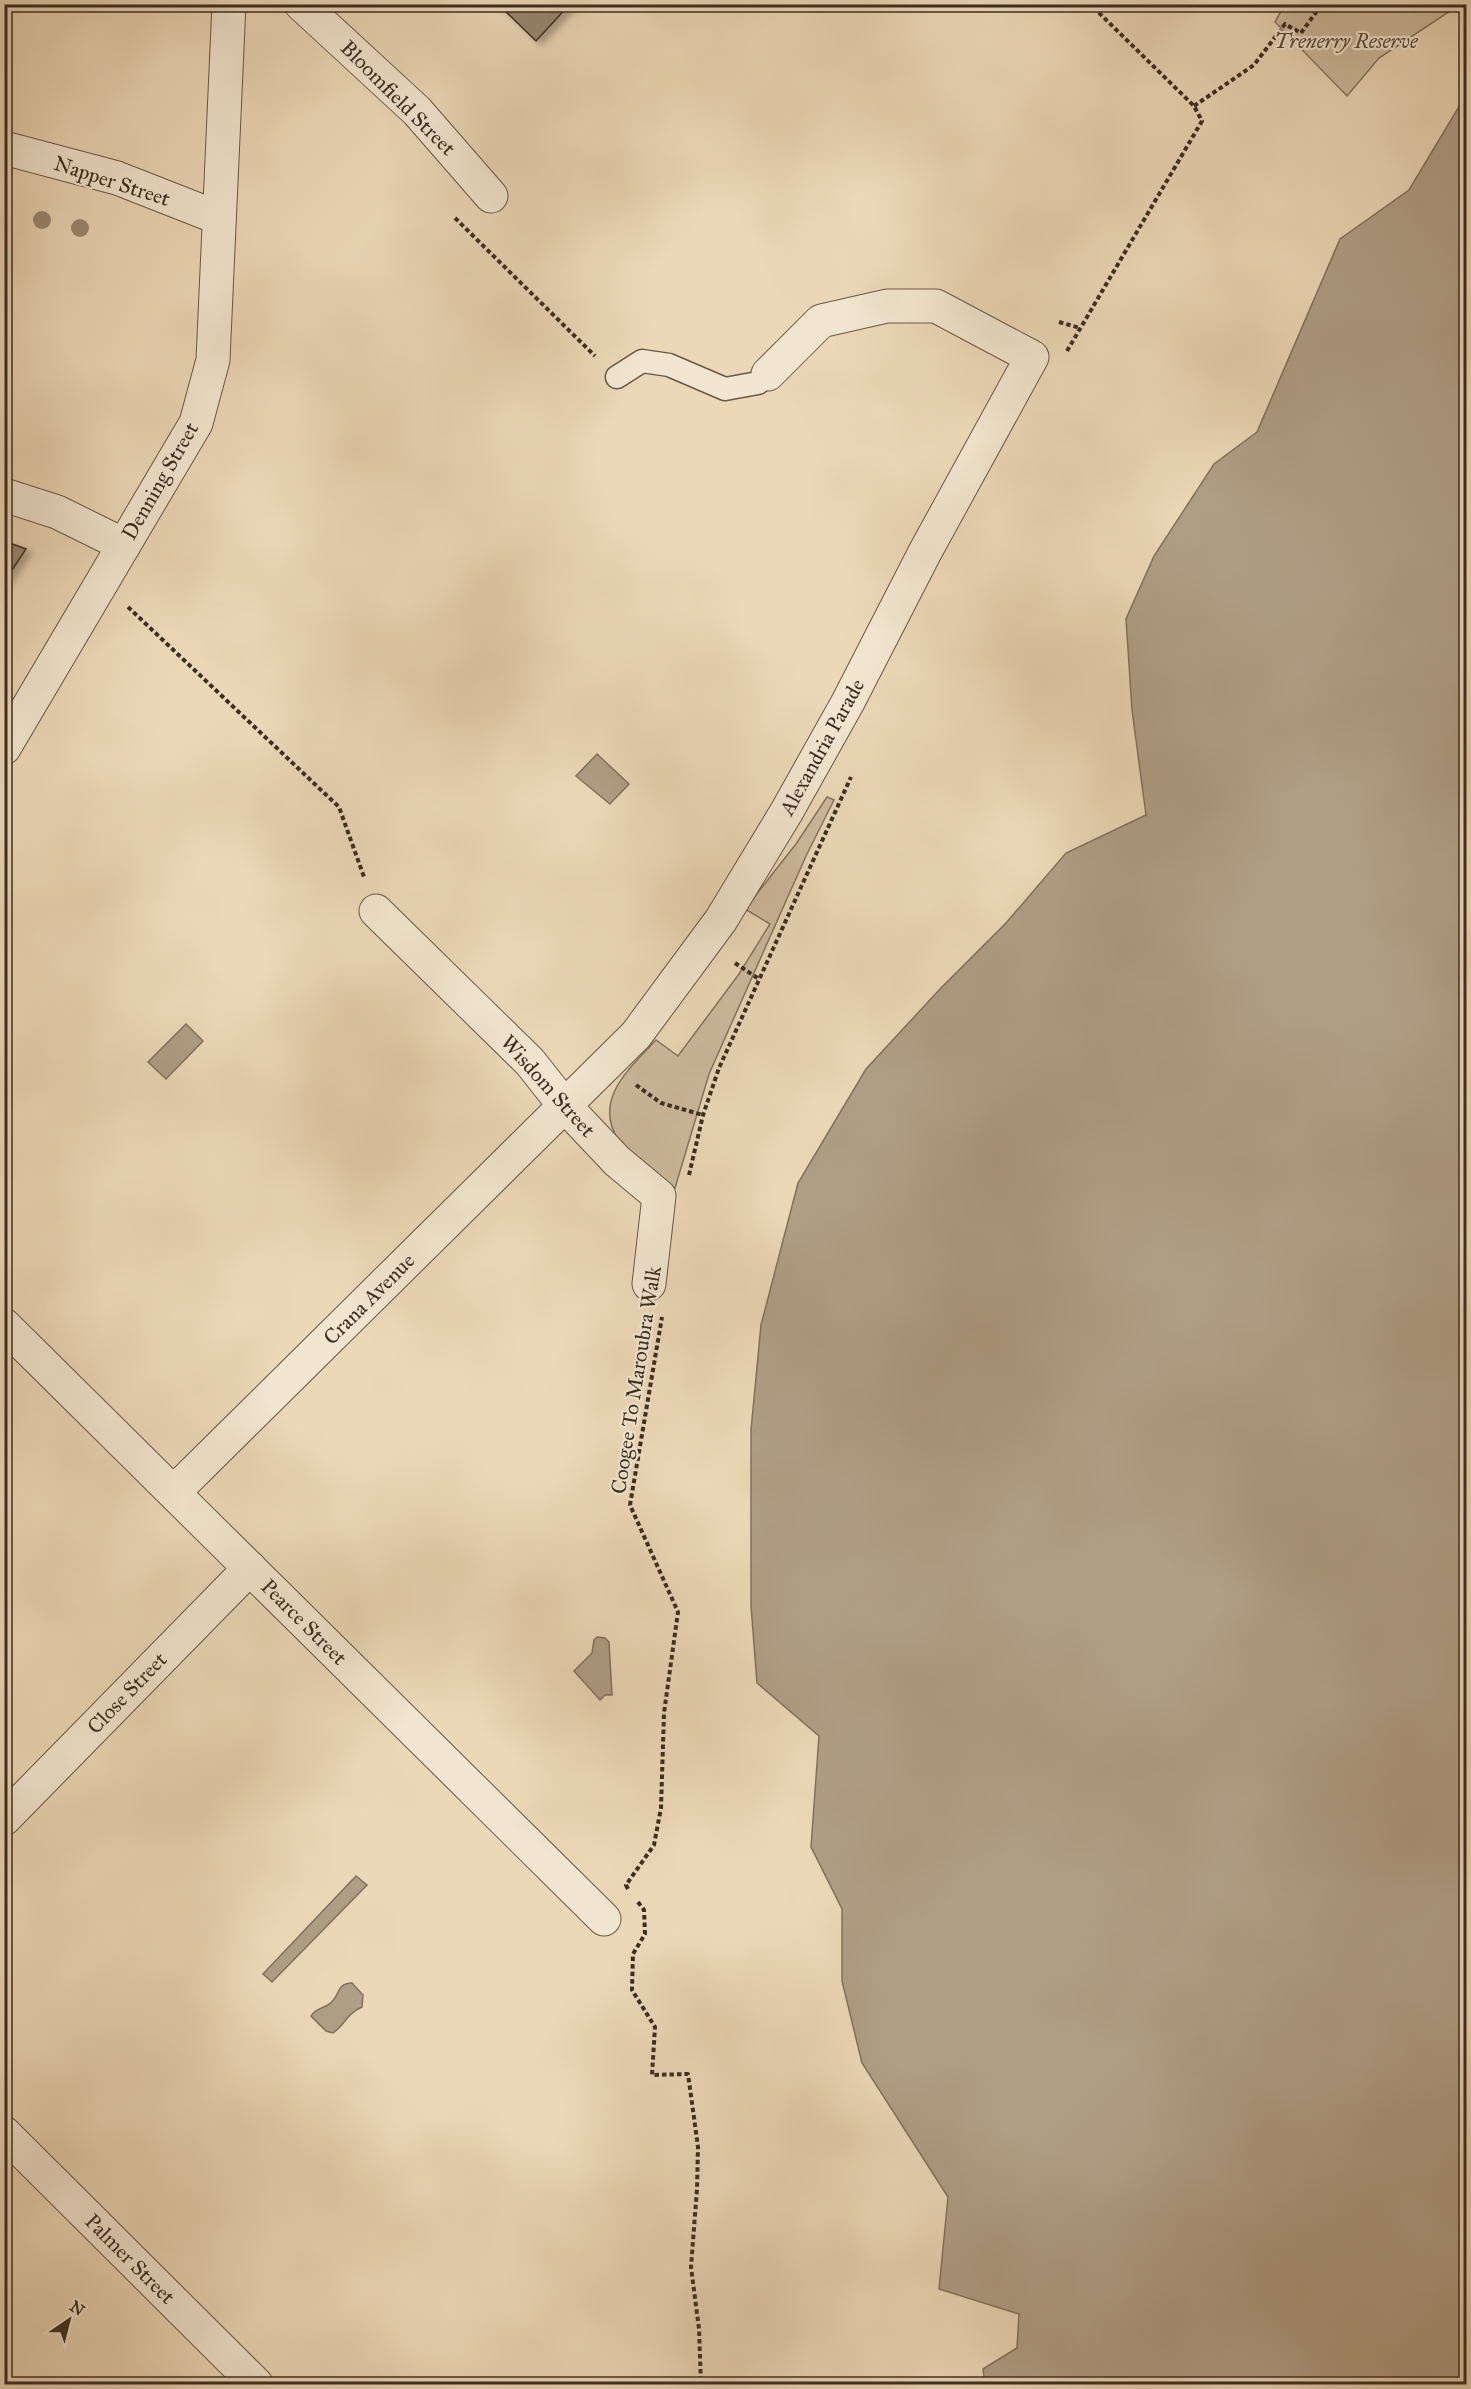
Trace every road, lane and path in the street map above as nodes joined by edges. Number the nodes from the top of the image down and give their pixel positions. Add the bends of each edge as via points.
1 (229, 4) edge
2 (301, 4) edge
3 (1090, 4) edge
4 (1322, 4) edge
5 (1194, 106) junction
6 (4, 148) edge
7 (491, 195) dead end
8 (219, 218) junction
9 (455, 218) dead end
10 (1059, 322) dead end
11 (1080, 328) junction
12 (1048, 357) junction
13 (768, 375) joint
14 (617, 377) joint
15 (4, 495) edge
16 (124, 545) junction
17 (103, 582) junction
18 (4, 748) edge
19 (853, 773) dead end
20 (376, 911) joint
21 (609, 1060) junction
22 (564, 1105) junction
23 (703, 1115) junction
24 (686, 1184) dead end
25 (656, 1297) joint
26 (4, 1325) edge
27 (174, 1492) junction
28 (250, 1568) junction
29 (4, 1819) edge
30 (626, 1885) dead end
31 (604, 1919) dead end
32 (632, 1990) dead end
33 (4, 2133) edge
34 (256, 2385) edge
35 (701, 2385) edge

1 - 8 street, Denning Street
2 - 7 street, Bloomfield Street via 417,111
3 - 5 path
4 - 5 path via 1300,33 1285,24 1254,65
5 - 11 path via 1202,121
6 - 8 street, Napper Street via 117,178
8 - 16 street, Denning Street via 213,360 196,423
9 - 14 path
10 - 11 path
11 - 12 path
12 - 13 street via 936,306 887,306 821,321
12 - 21 street, Alexandria Parade via 925,552 849,702 721,920 636,1035
13 - 14 lane via 758,383 725,389 669,365 642,362
15 - 16 street via 57,512
16 - 17 street, Denning Street
17 - 18 street, Denning Street
17 - 20 path via 339,807
19 - 23 path via 719,1068
20 - 22 street, Wisdom Street via 530,1062
21 - 22 street, Alexandria Parade
21 - 23 path via 662,1103
22 - 25 street, Wisdom Street via 616,1161 659,1196
22 - 27 street, Crana Avenue
23 - 24 path
25 - 30 path, Coogee To Maroubra Walk via 630,1505 678,1612 664,1713 661,1808 654,1845
26 - 27 street, Pearce Street
27 - 28 street, Pearce Street
28 - 29 street, Close Street
28 - 31 street, Pearce Street
32 - 35 path via 655,2026 652,2075 688,2074 698,2147 691,2267
33 - 34 street, Palmer Street

